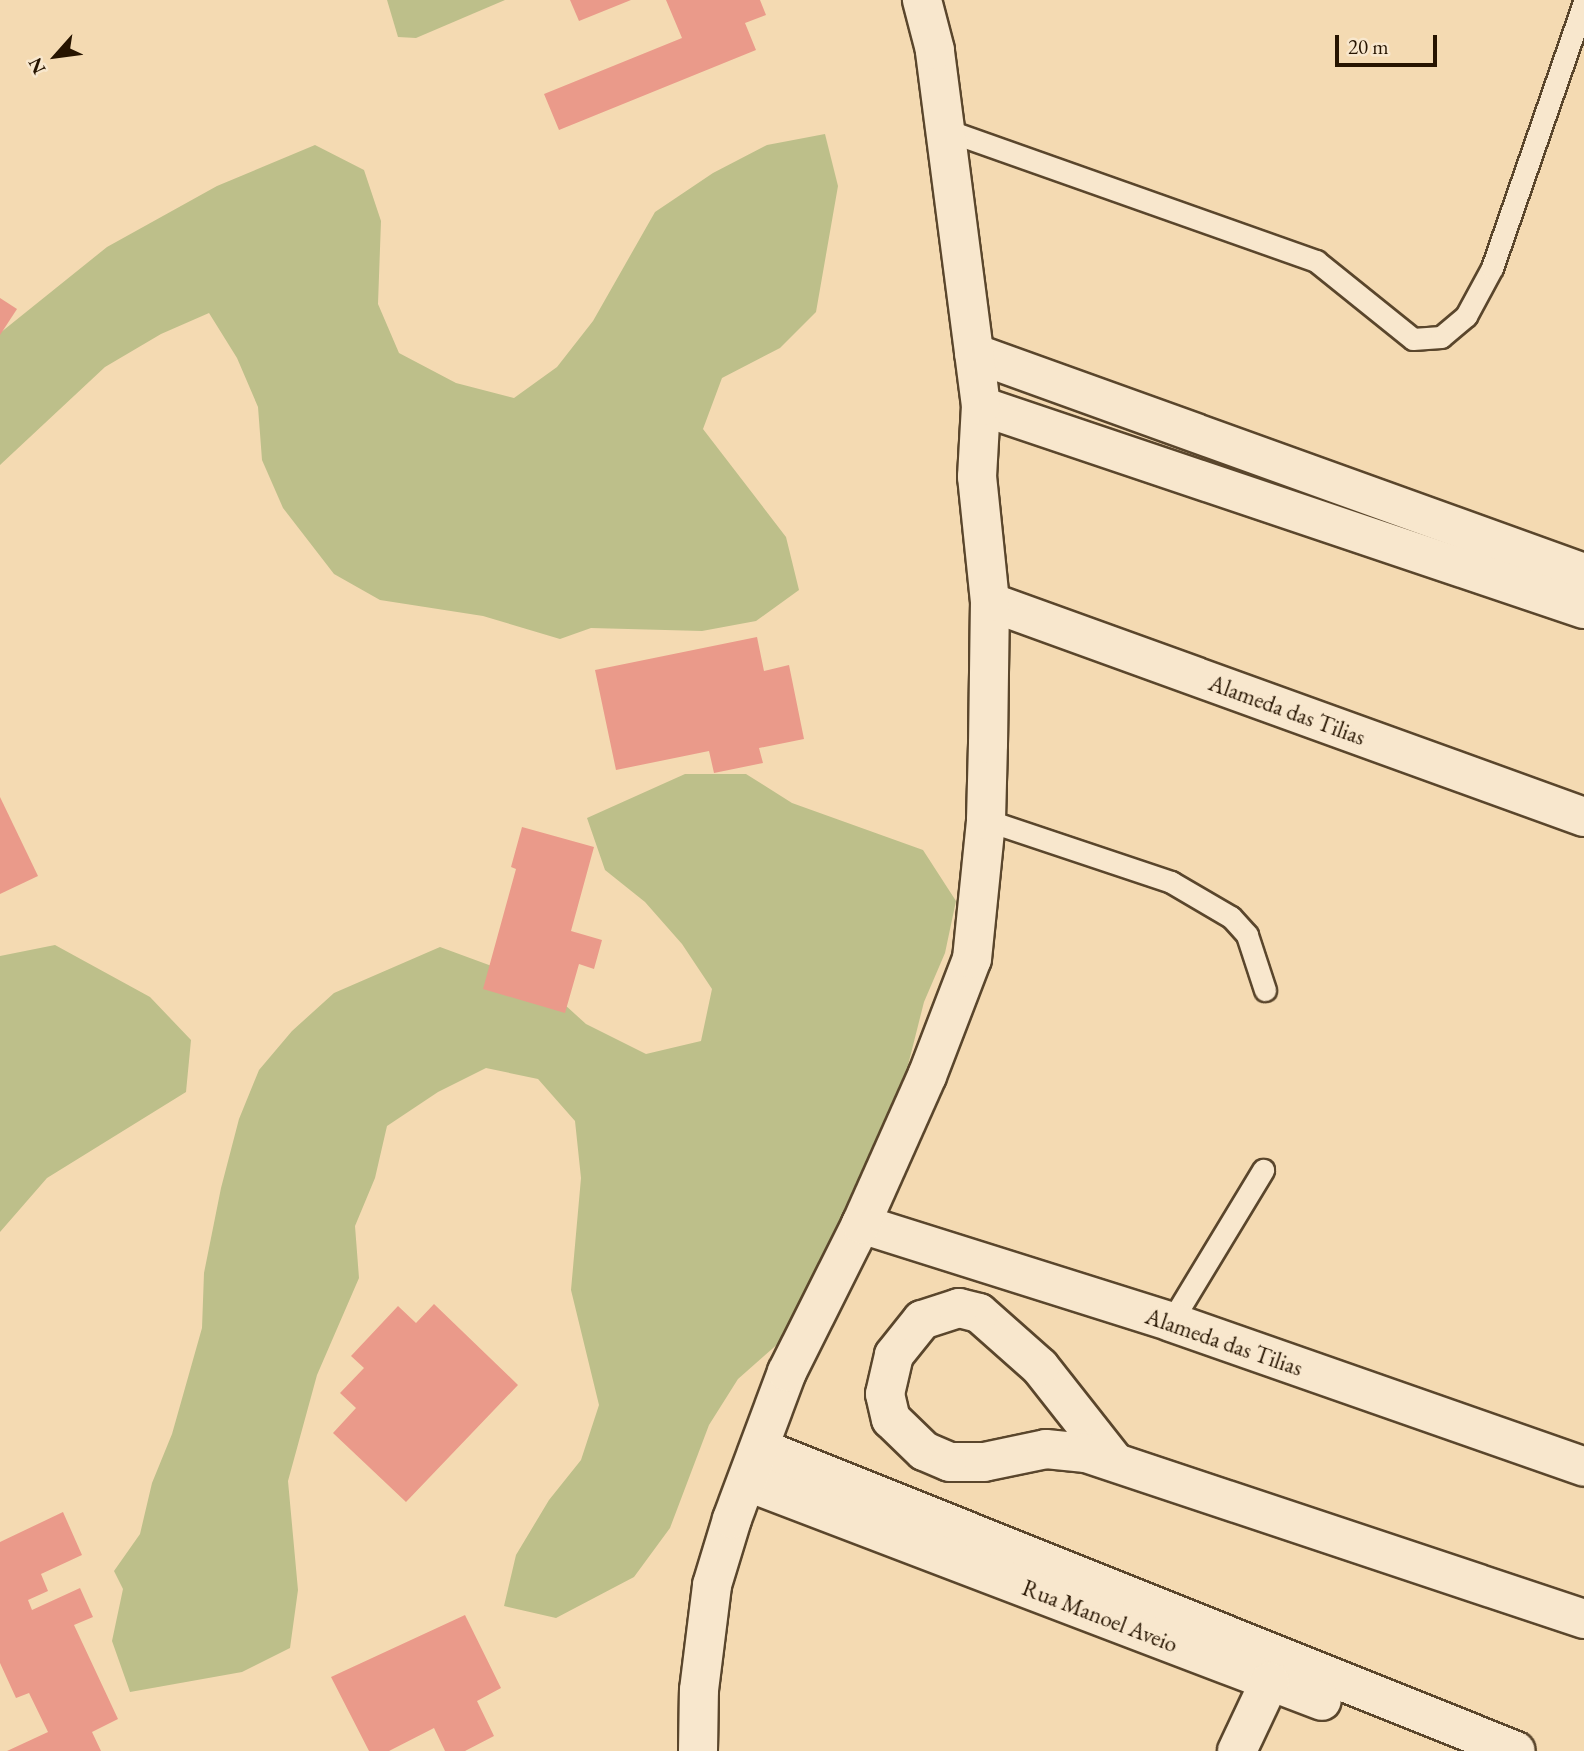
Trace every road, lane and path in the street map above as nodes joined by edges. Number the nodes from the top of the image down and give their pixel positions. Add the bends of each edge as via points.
1 (922, 0) edge
2 (1584, 3) edge
3 (946, 130) junction
4 (975, 353) junction
5 (981, 406) junction
6 (1584, 573) edge
7 (990, 602) junction
8 (1584, 610) edge
9 (1584, 817) edge
10 (986, 820) junction
11 (1265, 990) dead end
12 (1263, 1170) dead end
13 (861, 1224) junction
14 (1171, 1322) junction
15 (1114, 1461) junction
16 (754, 1465) junction
17 (1584, 1467) edge
18 (1584, 1619) edge
19 (1270, 1681) junction
20 (698, 1751) edge
21 (1237, 1751) edge
22 (1452, 1751) edge
23 (1516, 1751) edge

1 - 3 street
2 - 3 lane via 1492,268 1466,316 1441,337 1413,339 1316,261
3 - 4 street
4 - 5 street
4 - 6 street
5 - 7 street via 977,477
5 - 8 street
7 - 9 street, Alameda das Tilias
7 - 10 street
10 - 11 lane via 1171,882 1231,917 1247,935
10 - 13 street via 972,959 927,1076
12 - 14 lane
13 - 14 street, Alameda das Tilias
13 - 16 street via 787,1372
14 - 17 street, Alameda das Tilias
15 - 15 street via 1046,1449 984,1462 950,1462 924,1451 891,1419 885,1394 894,1355 922,1320 959,1308 979,1313 1040,1367
15 - 18 street
16 - 19 street, Rua Manoel Aveio
16 - 20 street via 712,1585 699,1690
16 - 23 street
19 - 21 street
19 - 22 street, Rua Manoel Aveio

